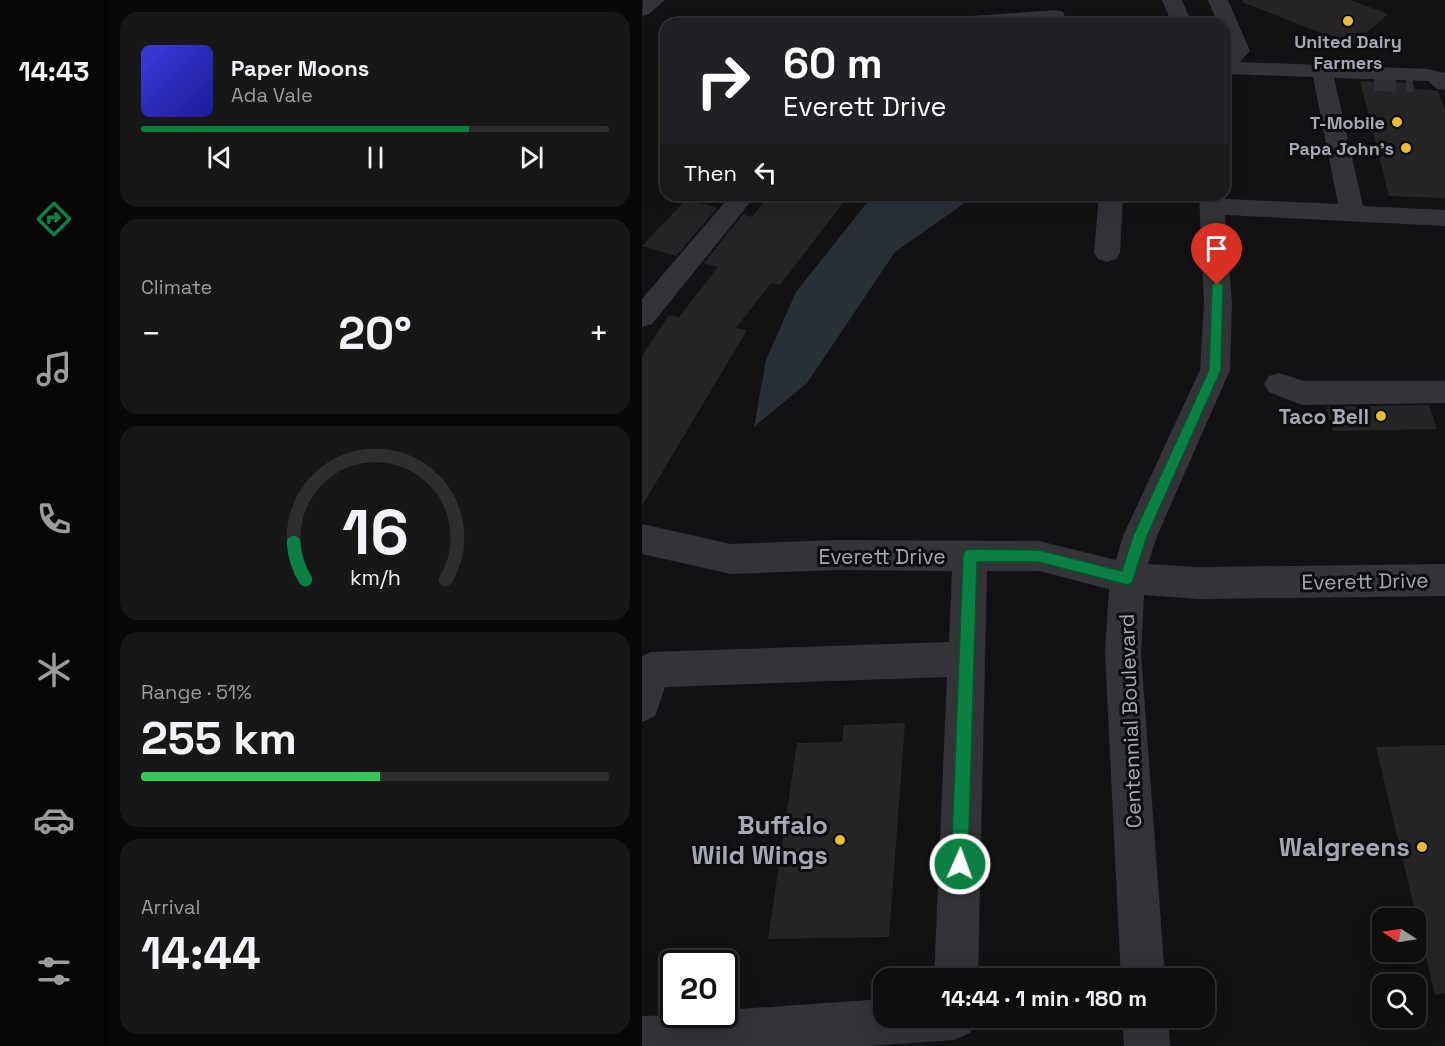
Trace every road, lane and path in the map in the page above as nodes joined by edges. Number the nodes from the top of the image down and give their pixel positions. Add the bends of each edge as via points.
1 (655, 0) edge
2 (1172, 0) edge
3 (1218, 0) edge
4 (642, 10) edge
5 (1058, 16) edge
6 (1030, 18) edge
7 (1180, 18) edge
8 (1226, 18) edge
9 (1230, 28) edge
10 (1230, 61) edge
11 (1230, 67) edge
12 (1322, 71) junction
13 (1353, 72) junction
14 (1374, 80) tunnel mouth
15 (1413, 81) tunnel mouth
16 (1445, 84) edge
17 (739, 201) edge
18 (1111, 201) edge
19 (1211, 201) edge
20 (1352, 213) junction
21 (1445, 218) edge
22 (1107, 253) dead end
23 (642, 317) edge
24 (1279, 384) dead end
25 (1445, 392) edge
26 (642, 539) edge
27 (970, 556) junction
28 (1127, 578) junction
29 (1445, 580) edge
30 (966, 659) junction
31 (642, 703) edge
32 (956, 968) edge
33 (1142, 968) edge
34 (873, 1023) edge
35 (1146, 1028) edge
36 (642, 1039) edge
37 (1147, 1046) edge

1 - 4 street
2 - 7 street
3 - 8 street
5 - 6 street
9 - 10 street via 1240,51
11 - 12 street
12 - 13 street
12 - 20 street
13 - 14 street
13 - 16 street via 1428,75
15 - 16 street
17 - 23 street
18 - 22 street
19 - 20 street
19 - 28 street, Centennial Boulevard via 1218,303 1215,370 1140,536
20 - 21 street
24 - 25 street via 1302,393
26 - 27 street, Everett Drive via 731,559
27 - 28 street, Everett Drive via 1039,556
27 - 30 street
28 - 29 street, Everett Drive via 1199,583
28 - 33 street, Centennial Boulevard via 1123,653
30 - 31 street via 651,670
30 - 32 street
34 - 36 street
35 - 37 street

